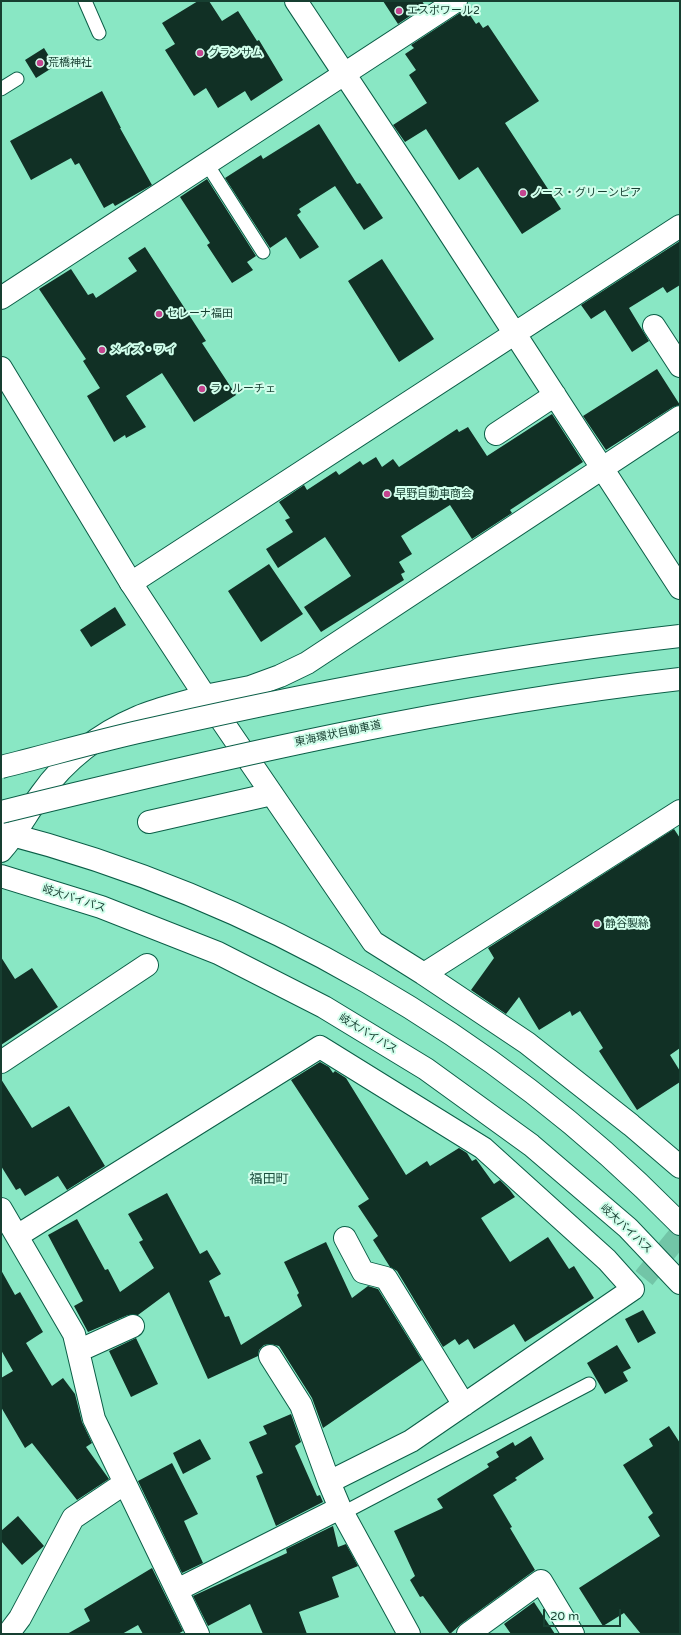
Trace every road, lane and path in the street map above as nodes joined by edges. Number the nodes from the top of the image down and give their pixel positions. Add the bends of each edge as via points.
1 (85, 1) edge
2 (296, 1) edge
3 (456, 1) edge
4 (99, 33) dead end
5 (344, 76) junction
6 (17, 79) dead end
7 (1, 89) edge
8 (207, 164) junction
9 (680, 226) edge
10 (263, 252) dead end
11 (1, 298) edge
12 (654, 326) dead end
13 (514, 333) junction
14 (680, 366) edge
15 (1, 368) edge
16 (555, 395) junction
17 (680, 417) edge
18 (496, 434) dead end
19 (602, 468) junction
20 (131, 582) junction
21 (680, 588) edge
22 (680, 636) edge
23 (680, 679) edge
24 (205, 696) junction
25 (1, 767) edge
26 (272, 794) junction
27 (680, 810) edge
28 (1, 812) edge
29 (149, 822) dead end
30 (6, 839) edge
31 (1, 876) edge
32 (147, 965) dead end
33 (424, 974) junction
34 (1, 1062) edge
35 (680, 1167) edge
36 (1, 1209) edge
37 (680, 1224) edge
38 (17, 1236) junction
39 (345, 1238) dead end
40 (680, 1283) edge
41 (133, 1326) dead end
42 (78, 1351) junction
43 (270, 1356) dead end
44 (589, 1384) dead end
45 (464, 1405) junction
46 (329, 1482) junction
47 (126, 1483) junction
48 (341, 1511) junction
49 (177, 1590) junction
50 (8, 1634) edge
51 (198, 1634) edge
52 (410, 1634) edge
53 (468, 1634) edge
54 (573, 1634) edge

1 - 4 lane
2 - 5 main road
3 - 5 main road
5 - 8 main road
5 - 13 main road
6 - 7 lane
8 - 10 lane
8 - 11 main road
9 - 13 main road
12 - 14 main road
13 - 16 main road
13 - 20 main road
15 - 20 main road
16 - 18 main road
16 - 19 main road
17 - 19 main road
19 - 21 main road
19 - 24 main road via 307,663 250,687
20 - 24 main road
22 - 25 main road, bridge via 592,646 376,682 155,728
23 - 28 main road, 東海環状自動車道, bridge via 599,688 395,722 194,765
24 - 26 main road
24 - 30 main road via 138,717 82,749 62,768
26 - 29 main road
26 - 33 main road via 373,942
27 - 33 main road
30 - 37 main road via 129,870 236,913 344,967 444,1029 556,1110
31 - 40 main road, 岐大バイパス via 101,907 218,953 324,1007 426,1069 531,1145 628,1228
32 - 34 main road
33 - 35 main road via 527,1043 631,1124
36 - 38 main road
38 - 42 main road via 74,1334
38 - 45 main road via 320,1047 483,1148 607,1260 639,1283
39 - 45 main road via 363,1272 386,1278
41 - 42 main road
42 - 47 main road via 94,1419
43 - 46 main road via 301,1405
44 - 48 lane
45 - 46 main road via 411,1441
46 - 48 main road
47 - 49 main road
47 - 50 main road via 73,1518 20,1618
48 - 49 main road
48 - 52 main road
49 - 51 main road
53 - 54 main road via 541,1581

